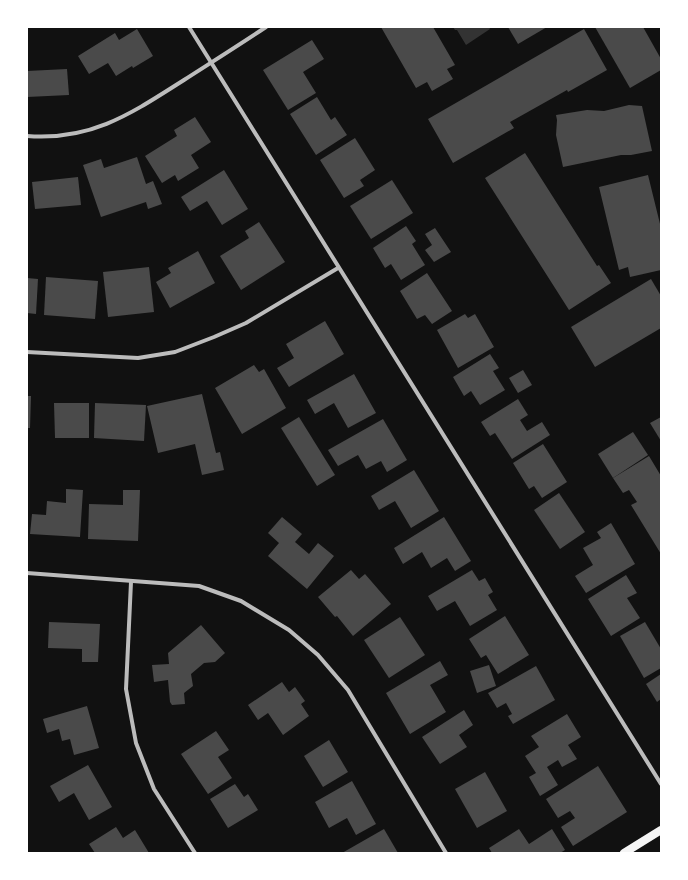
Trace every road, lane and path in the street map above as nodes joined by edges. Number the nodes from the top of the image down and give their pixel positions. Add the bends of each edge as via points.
1 (189, 27) edge
2 (266, 27) edge
3 (212, 62) junction
4 (27, 136) edge
5 (338, 268) junction
6 (27, 352) edge
7 (27, 574) edge
8 (131, 582) junction
9 (661, 784) edge
10 (661, 830) edge
11 (195, 853) edge
12 (446, 853) edge
13 (624, 853) edge

1 - 3 street
2 - 3 street
3 - 4 street via 135,111 108,124 73,135
3 - 5 street
5 - 6 street via 246,323 175,352 138,358
5 - 9 street
7 - 8 street
8 - 11 street via 126,689 136,743 154,789
8 - 12 street via 199,586 241,601 289,630 318,655 348,690
10 - 13 main road

